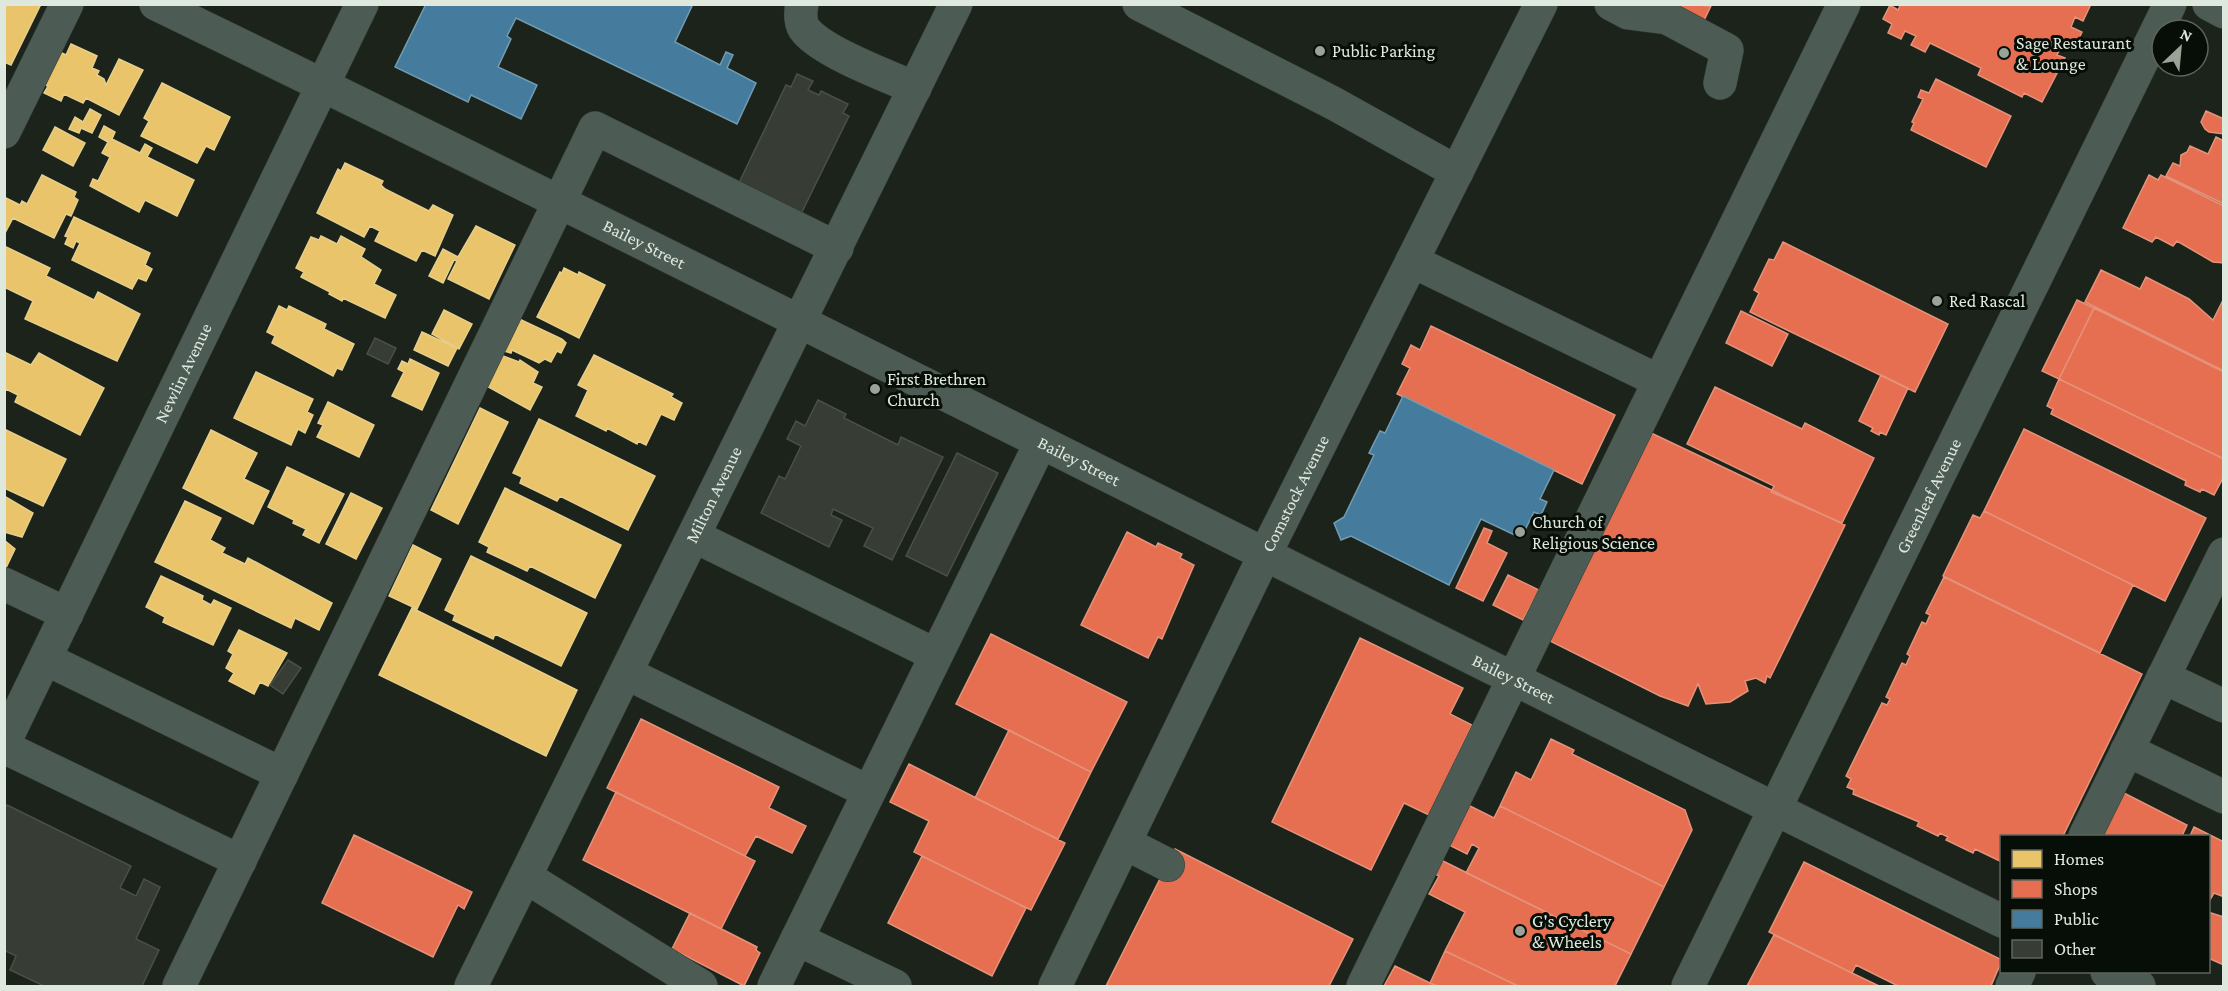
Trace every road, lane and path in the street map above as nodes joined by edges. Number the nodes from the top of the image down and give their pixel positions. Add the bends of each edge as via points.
1 (67, 4) edge
2 (156, 4) edge
3 (362, 4) edge
4 (802, 4) edge
5 (956, 4) edge
6 (1139, 4) edge
7 (1541, 4) edge
8 (1666, 4) edge
9 (1672, 4) edge
10 (1844, 4) edge
11 (2170, 4) edge
12 (2209, 4) edge
13 (1619, 9) edge
14 (2223, 12) edge
15 (1727, 50) junction
16 (1720, 83) dead end
17 (323, 85) junction
18 (915, 88) junction
19 (4, 132) edge
20 (1457, 172) junction
21 (559, 203) junction
22 (837, 248) junction
23 (1412, 261) junction
24 (801, 322) junction
25 (1659, 381) junction
26 (1040, 444) junction
27 (694, 536) junction
28 (1265, 554) junction
29 (2223, 554) edge
30 (4, 584) edge
31 (2213, 600) edge
32 (67, 614) junction
33 (936, 655) junction
34 (46, 658) junction
35 (626, 674) junction
36 (2163, 677) junction
37 (1513, 679) junction
38 (2223, 706) edge
39 (4, 745) edge
40 (2127, 750) junction
41 (282, 774) junction
42 (869, 792) junction
43 (2223, 797) edge
44 (1775, 810) junction
45 (2086, 835) edge
46 (1125, 843) junction
47 (240, 861) junction
48 (1168, 865) dead end
49 (525, 877) junction
50 (2000, 921) edge
51 (797, 939) junction
52 (2019, 973) edge
53 (2109, 973) edge
54 (179, 987) edge
55 (471, 987) edge
56 (701, 987) edge
57 (774, 987) edge
58 (895, 987) edge
59 (1055, 987) edge
60 (1363, 987) edge
61 (1688, 987) edge
62 (2012, 987) edge
63 (2139, 987) edge

1 - 19 street
2 - 17 street, Bailey Street
3 - 17 street, Newlin Avenue
4 - 18 street via 804,30 820,43
5 - 18 street, Milton Avenue
6 - 20 street via 1333,103
7 - 20 street, Comstock Avenue
8 - 13 street
9 - 15 street via 1728,33
10 - 25 street
11 - 44 street, Greenleaf Avenue
12 - 14 street
13 - 15 street via 1666,18
15 - 16 street
17 - 21 street, Bailey Street
17 - 32 street, Newlin Avenue
18 - 22 street, Milton Avenue
20 - 23 street, Comstock Avenue
21 - 22 street via 595,128
21 - 24 street, Bailey Street
21 - 41 street
22 - 24 street, Milton Avenue
23 - 25 street
23 - 28 street, Comstock Avenue
24 - 26 street, Bailey Street
24 - 27 street, Milton Avenue
25 - 37 street
26 - 28 street, Bailey Street
26 - 33 street
27 - 33 street
27 - 35 street, Milton Avenue
28 - 37 street, Bailey Street
28 - 46 street, Comstock Avenue
29 - 31 street
30 - 32 street
31 - 36 street
32 - 34 street, Newlin Avenue
33 - 42 street
34 - 39 street, Newlin Avenue
34 - 41 street
35 - 42 street
35 - 49 street, Milton Avenue
36 - 38 street
36 - 40 street
37 - 44 street, Bailey Street
37 - 60 street
39 - 47 street
40 - 43 street
40 - 45 street
41 - 47 street
42 - 51 street
44 - 50 street, Bailey Street
44 - 61 street, Greenleaf Avenue
46 - 48 street
46 - 59 street, Comstock Avenue
47 - 54 street
49 - 55 street, Milton Avenue
49 - 56 street
51 - 57 street
51 - 58 street
52 - 62 street
53 - 63 street

